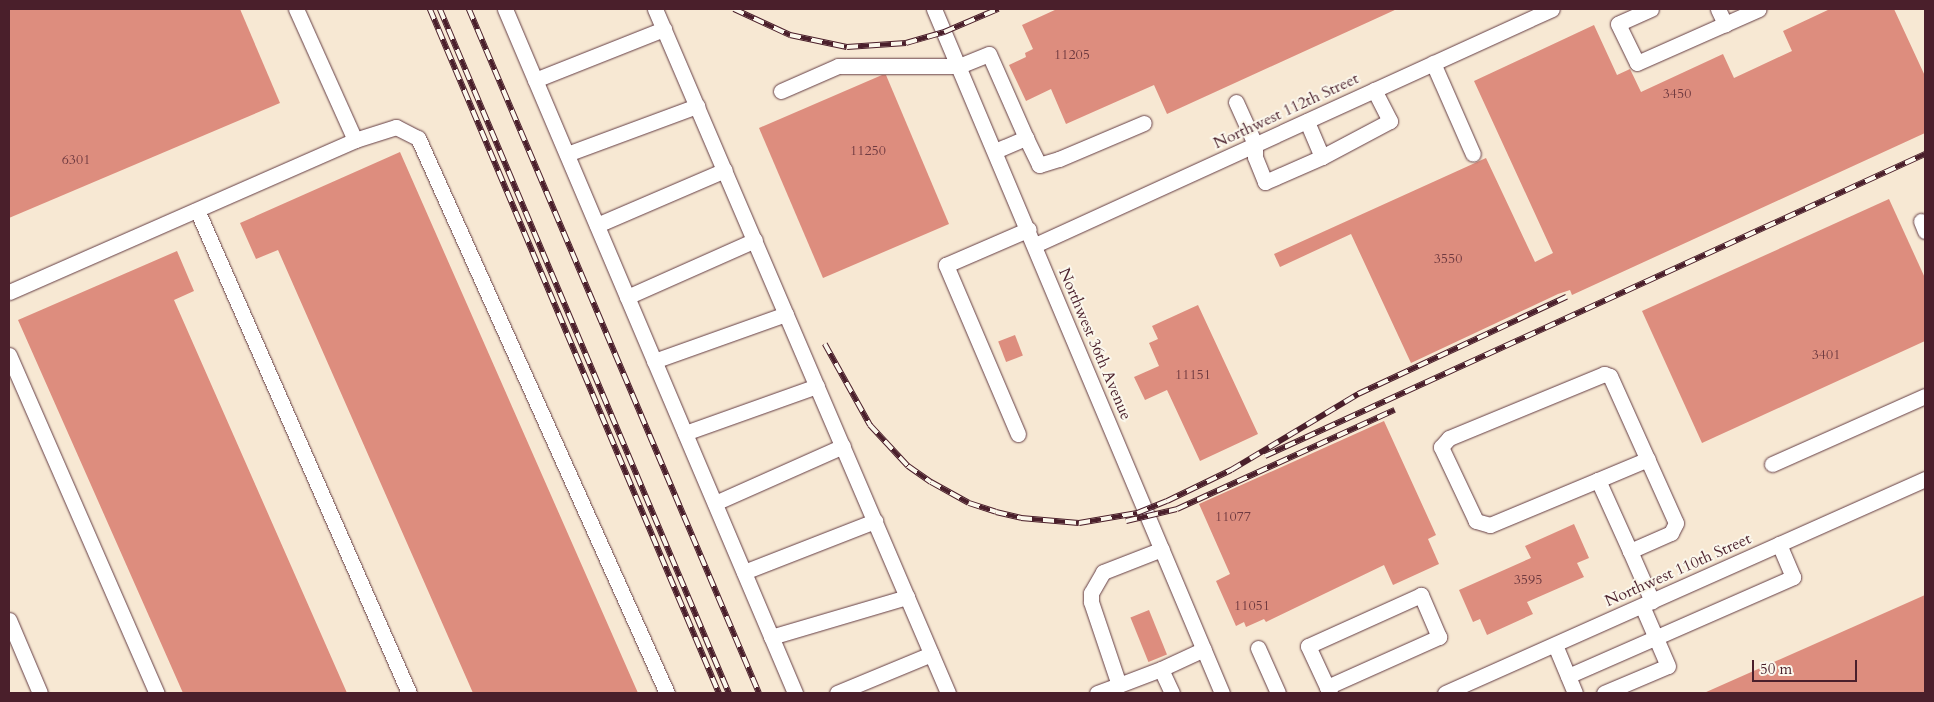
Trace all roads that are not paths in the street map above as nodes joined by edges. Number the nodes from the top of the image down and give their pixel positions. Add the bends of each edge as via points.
1 (296, 9) edge
2 (655, 9) edge
3 (934, 9) edge
4 (1552, 9) edge
5 (1651, 9) edge
6 (1718, 9) edge
7 (1759, 9) edge
8 (509, 10) edge
9 (1725, 24) junction
10 (664, 29) junction
11 (1433, 63) junction
12 (959, 66) junction
13 (535, 80) junction
14 (1374, 90) junction
15 (782, 91) dead end
16 (1236, 102) dead end
17 (697, 106) junction
18 (1307, 121) junction
19 (1144, 123) dead end
20 (1026, 138) junction
21 (355, 140) junction
22 (1255, 144) junction
23 (995, 151) junction
24 (567, 154) junction
25 (1473, 154) dead end
26 (1322, 157) junction
27 (725, 170) junction
28 (197, 210) junction
29 (597, 225) junction
30 (1028, 229) junction
31 (755, 240) junction
32 (1035, 245) junction
33 (9, 292) edge
34 (627, 297) junction
35 (786, 314) junction
36 (9, 355) edge
37 (654, 361) junction
38 (817, 386) junction
39 (1925, 396) edge
40 (685, 433) junction
41 (1018, 434) dead end
42 (843, 446) junction
43 (1648, 459) junction
44 (1772, 464) dead end
45 (1925, 479) edge
46 (1598, 480) junction
47 (715, 503) junction
48 (875, 521) junction
49 (1779, 544) junction
50 (1162, 549) junction
51 (1630, 551) junction
52 (744, 572) junction
53 (907, 597) junction
54 (1647, 603) junction
55 (9, 620) edge
56 (771, 637) junction
57 (1656, 637) junction
58 (1555, 644) junction
59 (1258, 648) dead end
60 (1204, 649) junction
61 (932, 654) junction
62 (1161, 669) junction
63 (1568, 676) junction
64 (1119, 685) junction
65 (1328, 690) edge
66 (40, 693) edge
67 (157, 693) edge
68 (409, 693) edge
69 (667, 693) edge
70 (795, 693) edge
71 (838, 693) edge
72 (948, 693) edge
73 (1097, 693) edge
74 (1172, 693) edge
75 (1222, 693) edge
76 (1278, 693) edge
77 (1446, 693) edge
78 (1575, 693) edge
79 (1604, 693) edge

1 - 21 street
2 - 10 street
3 - 12 street, Northwest 36th Avenue
4 - 11 street, Northwest 112th Street
5 - 9 street via 1618,24 1637,63
6 - 9 street
7 - 9 street
8 - 13 street
10 - 13 street
10 - 17 street
11 - 14 street, Northwest 112th Street
11 - 25 street
12 - 15 street via 838,66
12 - 20 street via 989,54
12 - 23 street, Northwest 36th Avenue
13 - 24 street
14 - 18 street, Northwest 112th Street
14 - 26 street via 1390,121
16 - 22 street
17 - 24 street
17 - 27 street
18 - 22 street, Northwest 112th Street
18 - 26 street
19 - 20 street via 1060,160 1039,165
20 - 23 street
21 - 28 street
21 - 69 street via 396,127 418,138
22 - 26 street via 1255,157 1265,182
22 - 32 street, Northwest 112th Street
23 - 30 street, Northwest 36th Avenue
24 - 29 street
27 - 29 street
27 - 31 street
28 - 33 street
28 - 68 street
29 - 34 street
30 - 32 street, Northwest 36th Avenue
30 - 41 street via 946,264
31 - 34 street
31 - 35 street
32 - 50 street, Northwest 36th Avenue
34 - 37 street
35 - 37 street
35 - 38 street
36 - 67 street
37 - 40 street
38 - 40 street
38 - 42 street
39 - 44 street
40 - 47 street
42 - 47 street
42 - 48 street
43 - 46 street
43 - 46 street via 1614,380 1604,374 1449,438 1441,448 1476,521 1483,525 1490,525
43 - 51 street via 1676,523 1670,533
45 - 49 street, Northwest 110th Street
46 - 51 street
47 - 52 street
48 - 52 street
48 - 53 street
49 - 54 street, Northwest 110th Street
49 - 57 street via 1793,577
50 - 60 street, Northwest 36th Avenue
50 - 64 street via 1103,572 1091,593 1091,602
51 - 54 street
52 - 56 street
53 - 56 street
53 - 61 street
54 - 57 street
54 - 58 street, Northwest 110th Street
55 - 66 street
56 - 70 street
57 - 63 street
57 - 79 street via 1668,666
58 - 63 street
58 - 77 street, Northwest 110th Street
59 - 76 street
60 - 62 street
60 - 75 street, Northwest 36th Avenue
61 - 71 street
61 - 72 street
62 - 64 street
62 - 74 street
63 - 78 street
64 - 73 street
65 - 65 street via 1308,646 1421,595 1439,637

